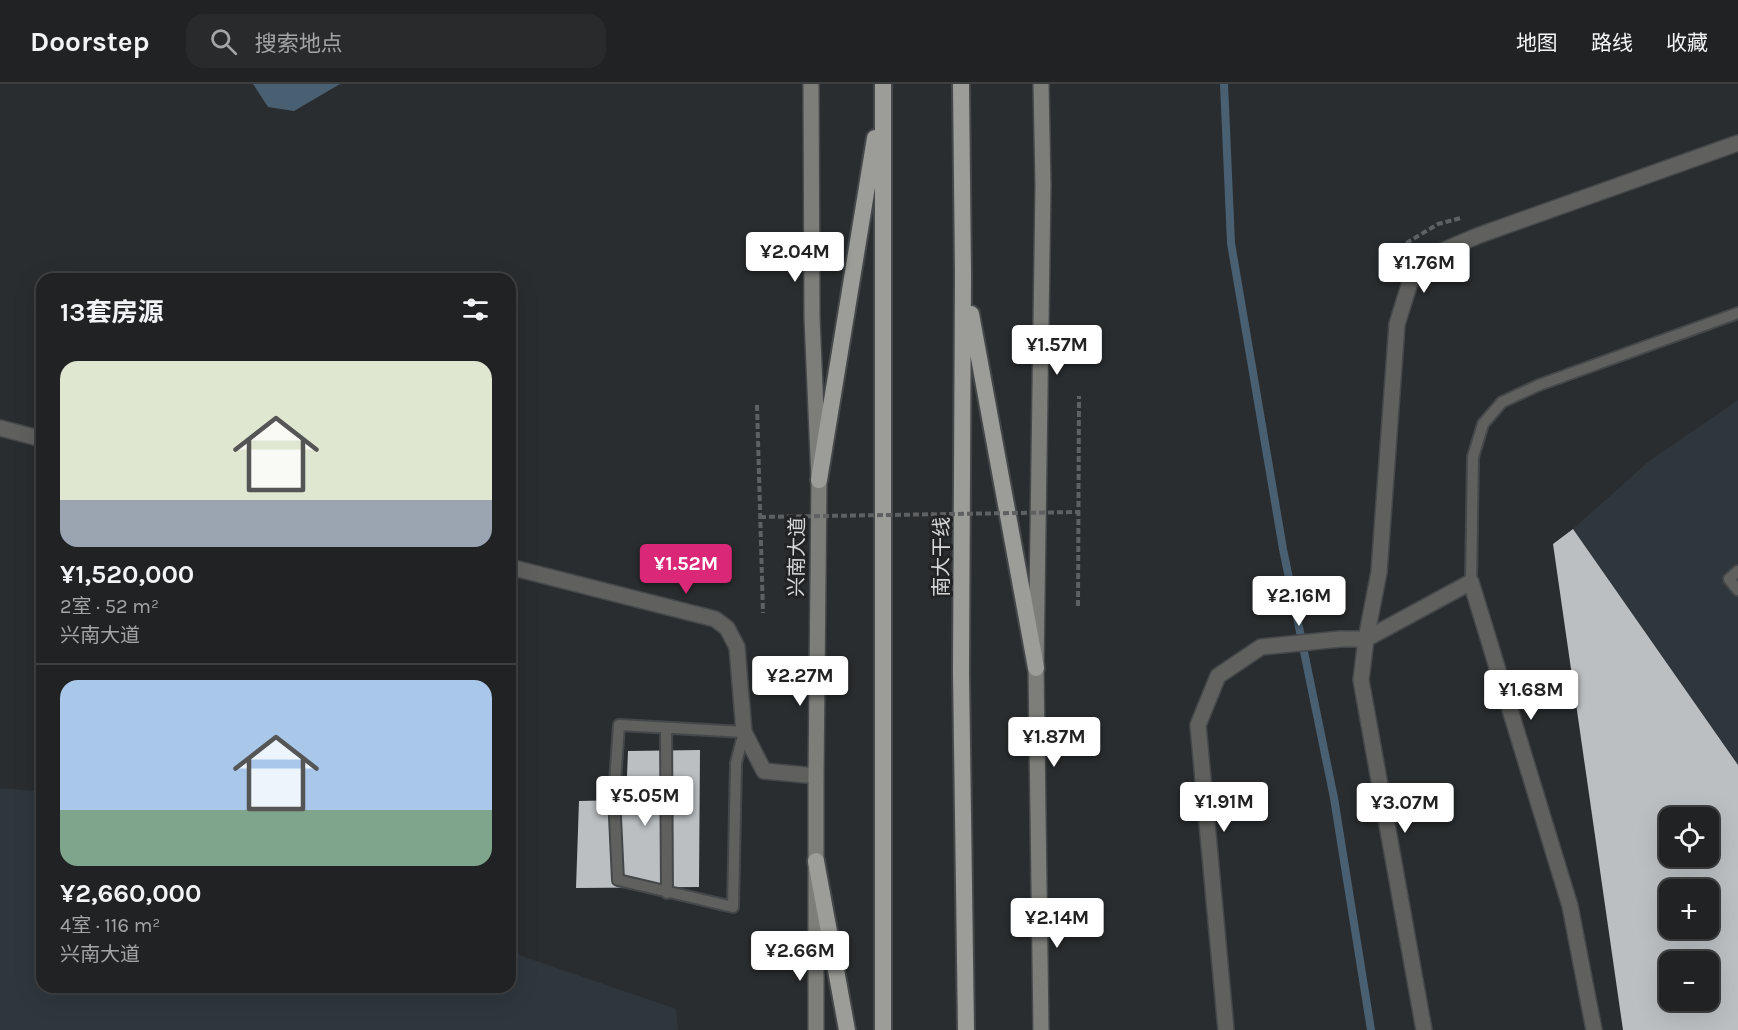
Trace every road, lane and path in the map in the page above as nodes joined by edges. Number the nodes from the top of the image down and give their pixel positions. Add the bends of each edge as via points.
1 (812, 84) edge
2 (960, 84) edge
3 (1041, 84) edge
4 (883, 87) edge
5 (1738, 143) edge
6 (1472, 214) dead end
7 (1396, 261) dead end
8 (963, 274) junction
9 (1738, 313) edge
10 (1078, 396) dead end
11 (757, 405) dead end
12 (0, 428) edge
13 (36, 438) edge
14 (819, 480) junction
15 (1079, 512) junction
16 (760, 517) junction
17 (516, 569) edge
18 (1738, 571) edge
19 (1471, 582) junction
20 (1738, 590) edge
21 (1078, 606) dead end
22 (763, 613) dead end
23 (1366, 639) junction
24 (1036, 668) junction
25 (666, 728) junction
26 (744, 732) junction
27 (816, 776) junction
28 (816, 861) junction
29 (667, 893) junction
30 (816, 1030) edge
31 (847, 1030) edge
32 (883, 1030) edge
33 (966, 1030) edge
34 (1041, 1030) edge
35 (1226, 1030) edge
36 (1424, 1030) edge
37 (1594, 1030) edge

1 - 14 main road, 兴南大道 via 812,318
2 - 8 highway, 南大干线
3 - 24 main road
4 - 14 highway
4 - 32 highway
5 - 23 street via 1477,236 1435,254 1412,276 1396,324 1379,572
6 - 7 path via 1438,224 1408,242
8 - 24 highway
8 - 33 highway, 南大干线 via 961,672
9 - 19 lane via 1502,402 1483,424 1473,458
10 - 15 path
11 - 16 path
12 - 13 street
14 - 27 main road, 兴南大道
15 - 16 path, bridge
15 - 21 path
16 - 22 path
17 - 26 street via 715,620 727,628 737,647
18 - 20 lane via 1729,579
19 - 23 street
19 - 37 street via 1570,906
23 - 35 street via 1261,647 1218,676 1198,725
23 - 36 street via 1361,680
24 - 34 main road
25 - 26 lane
25 - 29 lane
25 - 29 lane via 619,725 614,796 618,880
26 - 27 street via 764,771
26 - 29 lane via 736,763 733,907
27 - 28 main road, 兴南大道
28 - 30 main road, 兴南大道
28 - 31 highway

